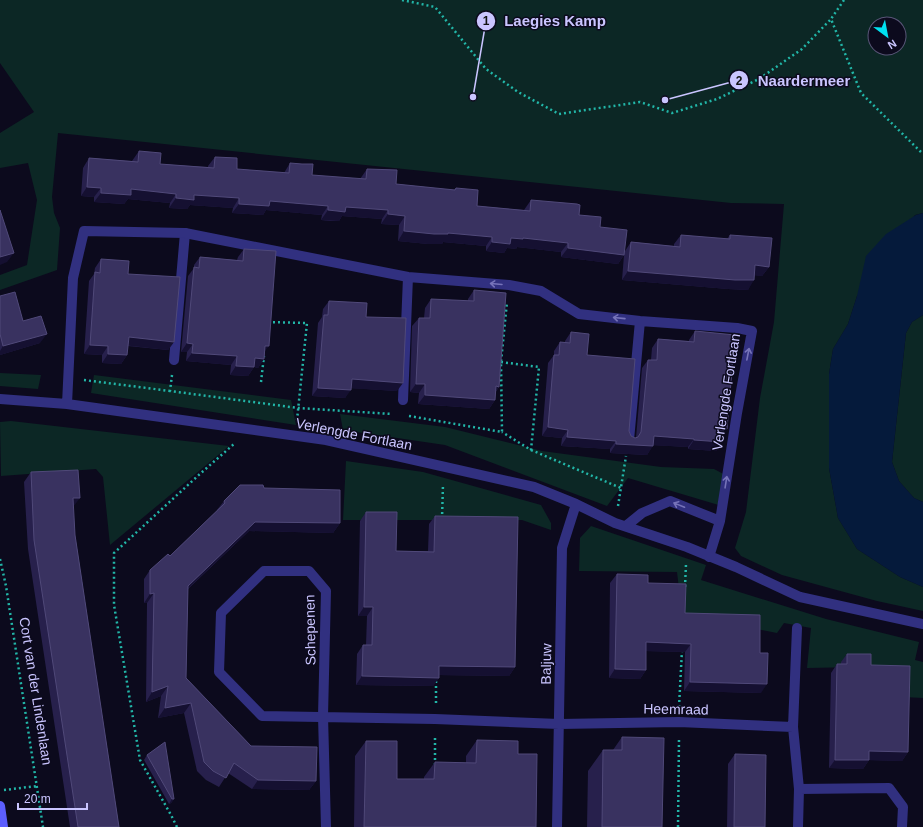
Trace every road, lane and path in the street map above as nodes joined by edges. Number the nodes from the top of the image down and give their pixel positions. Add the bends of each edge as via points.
1 (402, 0) edge
2 (844, 0) edge
3 (831, 19) junction
4 (923, 154) edge
5 (185, 233) junction
6 (408, 277) junction
7 (509, 285) junction
8 (640, 321) junction
9 (267, 329) edge
10 (264, 352) edge
11 (174, 360) joint
12 (502, 362) junction
13 (67, 378) junction
14 (261, 382) dead end
15 (170, 392) junction
16 (0, 399) edge
17 (403, 400) joint
18 (67, 404) junction
19 (298, 408) junction
20 (400, 414) junction
21 (251, 430) junction
22 (502, 432) junction
23 (296, 436) junction
24 (629, 440) joint
25 (531, 450) junction
26 (444, 467) junction
27 (621, 488) junction
28 (576, 504) junction
29 (720, 521) junction
30 (442, 522) edge
31 (615, 523) junction
32 (626, 526) junction
33 (687, 547) junction
34 (709, 556) junction
35 (0, 559) edge
36 (685, 595) edge
37 (923, 624) edge
38 (797, 628) dead end
39 (682, 642) edge
40 (436, 679) edge
41 (324, 716) junction
42 (435, 719) junction
43 (679, 722) junction
44 (559, 724) junction
45 (793, 727) junction
46 (435, 773) edge
47 (37, 786) junction
48 (799, 789) junction
49 (0, 790) edge
50 (0, 806) edge
51 (3, 827) edge
52 (43, 827) edge
53 (177, 827) edge
54 (326, 827) edge
55 (557, 827) edge
56 (678, 827) edge
57 (798, 827) edge
58 (902, 827) edge

1 - 3 path via 435,6 486,69 518,92 559,114 640,102 672,113 717,99 759,79 790,58
2 - 3 path
3 - 4 path via 861,93
5 - 6 street, Verlengde Fortlaan
5 - 11 street
5 - 13 street, Verlengde Fortlaan via 84,231 73,278
7 -> 6 street, Verlengde Fortlaan
6 - 17 street
8 -> 7 street, Verlengde Fortlaan via 579,314 541,291
7 - 12 path
8 - 24 street
29 -> 8 street, Verlengde Fortlaan via 752,330
9 - 19 path via 267,322 307,323
10 - 14 path
11 - 15 path
12 - 22 path
12 - 25 path via 539,367
13 - 15 path
13 - 18 street, Verlengde Fortlaan
15 - 19 path
16 - 18 street, Verlengde Fortlaan
17 - 20 path
18 - 21 street, Verlengde Fortlaan
19 - 20 path
19 - 23 path
20 - 22 path
21 - 23 street, Verlengde Fortlaan
21 - 53 path via 114,553 114,606 140,760
22 - 25 path
23 - 26 street, Verlengde Fortlaan via 326,440
24 - 27 path
25 - 27 path
26 - 28 street, Verlengde Fortlaan via 534,487
26 - 30 path
27 - 31 path
28 - 31 street, Verlengde Fortlaan
28 - 44 street, Baljuw via 562,548
29 -> 32 street via 670,501 642,513
29 - 34 street, Verlengde Fortlaan
31 - 32 street, Verlengde Fortlaan
32 - 33 street, Verlengde Fortlaan
33 - 34 street, Verlengde Fortlaan
33 - 36 path
34 - 37 street, Verlengde Fortlaan via 800,597
35 - 47 path, Cort van der Lindenlaan
38 - 45 street
39 - 43 path
40 - 42 path
41 - 41 street, Schepenen via 262,716 219,672 220,613 264,571 309,571 326,591
41 - 42 street, Schepenen
41 - 54 street, Schepenen
42 - 44 street, Schepenen
42 - 46 path
43 - 44 street, Heemraad
43 - 45 street, Heemraad
43 - 56 path
44 - 55 street, Baljuw
45 - 48 street
47 - 49 path
47 - 52 path, Cort van der Lindenlaan
48 - 57 street
48 - 58 street via 889,788 903,806
50 - 51 main road

